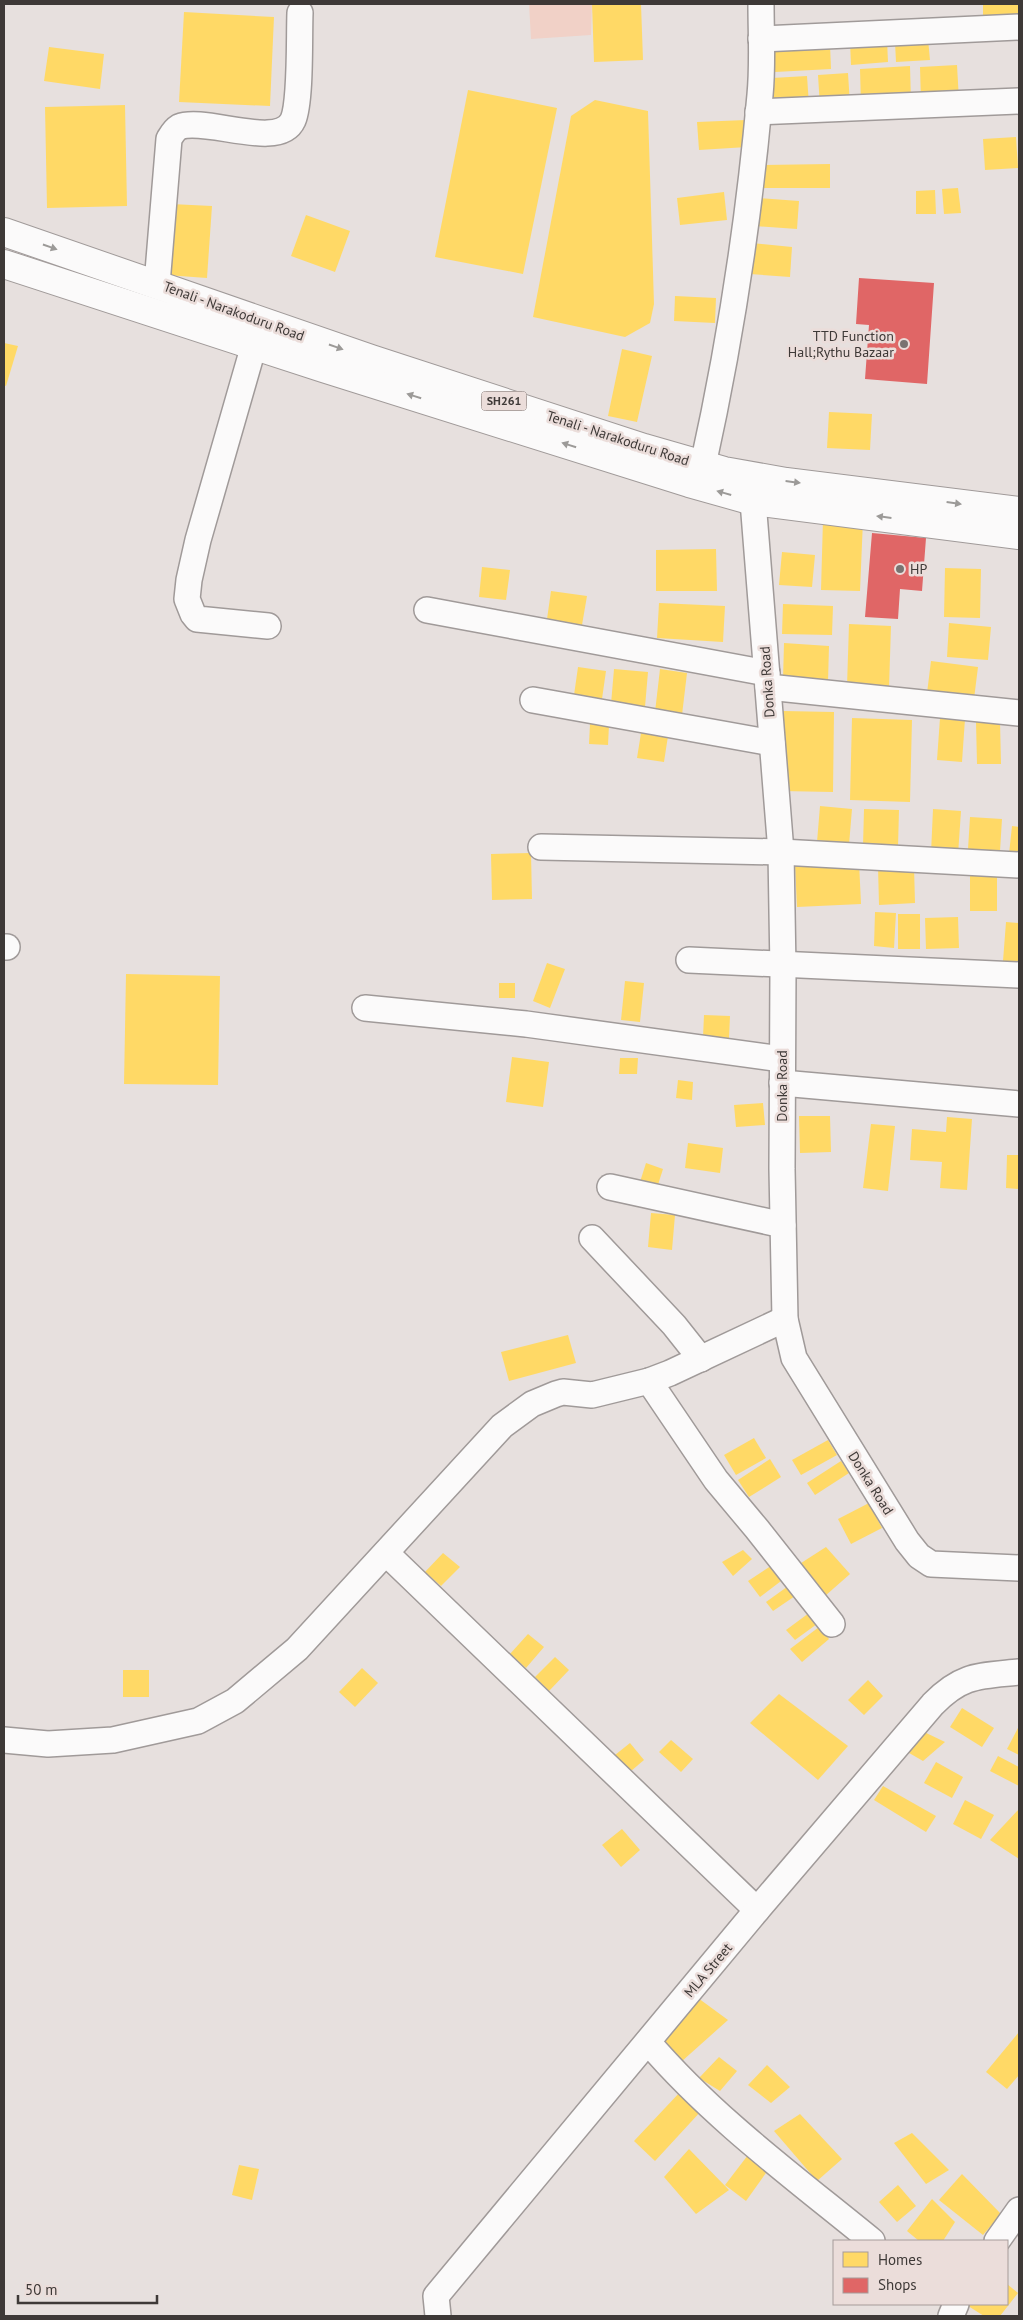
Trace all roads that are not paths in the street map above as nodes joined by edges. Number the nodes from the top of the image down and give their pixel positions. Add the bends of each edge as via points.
1 (761, 4) edge
2 (300, 13) dead end
3 (1019, 27) edge
4 (761, 39) junction
5 (1019, 101) edge
6 (758, 112) junction
7 (4, 232) edge
8 (4, 264) edge
9 (157, 284) junction
10 (254, 345) junction
11 (703, 465) junction
12 (754, 489) junction
13 (1019, 511) edge
14 (1019, 535) edge
15 (427, 610) dead end
16 (268, 626) dead end
17 (767, 680) junction
18 (533, 700) dead end
19 (1019, 713) edge
20 (772, 743) junction
21 (541, 847) dead end
22 (781, 852) junction
23 (1019, 865) edge
24 (689, 960) dead end
25 (783, 963) junction
26 (1019, 974) edge
27 (365, 1008) dead end
28 (782, 1071) junction
29 (1019, 1104) edge
30 (610, 1187) dead end
31 (783, 1225) junction
32 (592, 1238) dead end
33 (785, 1319) junction
34 (701, 1359) junction
35 (649, 1381) junction
36 (386, 1553) junction
37 (1019, 1568) edge
38 (832, 1624) dead end
39 (1019, 1672) edge
40 (4, 1740) edge
41 (758, 1910) junction
42 (648, 2042) junction
43 (1019, 2210) edge
44 (871, 2240) edge
45 (998, 2240) edge
46 (438, 2316) edge

1 - 4 street
2 - 9 street via 296,104 290,126 276,132 193,126 180,127 173,132
3 - 4 street
4 - 6 street
5 - 6 street
6 - 11 street via 731,323
7 -> 9 main road, Tenali - Narakoduru Road / SH261
8 - 10 main road, Tenali - Narakoduru Road / SH261
9 -> 11 main road, Tenali - Narakoduru Road / SH261 via 371,359
12 -> 10 main road, Tenali - Narakoduru Road / SH261 via 651,471
10 - 16 street via 198,540 187,599 197,619
11 - 12 main road, Tenali - Narakoduru Road / SH261
12 -> 13 main road, Tenali - Narakoduru Road / SH261
14 -> 12 main road, Tenali - Narakoduru Road / SH261
12 - 17 street, Donka Road
15 - 17 street
17 - 19 street
17 - 20 street, Donka Road
18 - 20 street
20 - 22 street, Donka Road
21 - 22 street
22 - 23 street
22 - 25 street, Donka Road
24 - 25 street
25 - 26 street
25 - 28 street, Donka Road
27 - 28 street via 526,1024
28 - 29 street
28 - 31 street, Donka Road
30 - 31 street
31 - 33 street, Donka Road
32 - 34 street via 674,1325
33 - 34 street
33 - 37 street, Donka Road via 794,1358 919,1556 931,1564
34 - 35 street
35 - 36 street via 592,1395 563,1392 532,1404 502,1426
35 - 38 street via 716,1480
36 - 40 street via 297,1649 235,1701 198,1721 113,1740 48,1744
36 - 41 street
39 - 41 street, MLA Street via 961,1681 948,1689
41 - 42 street, MLA Street
42 - 44 street via 716,2113
42 - 46 street, MLA Street via 436,2296
43 - 45 street

